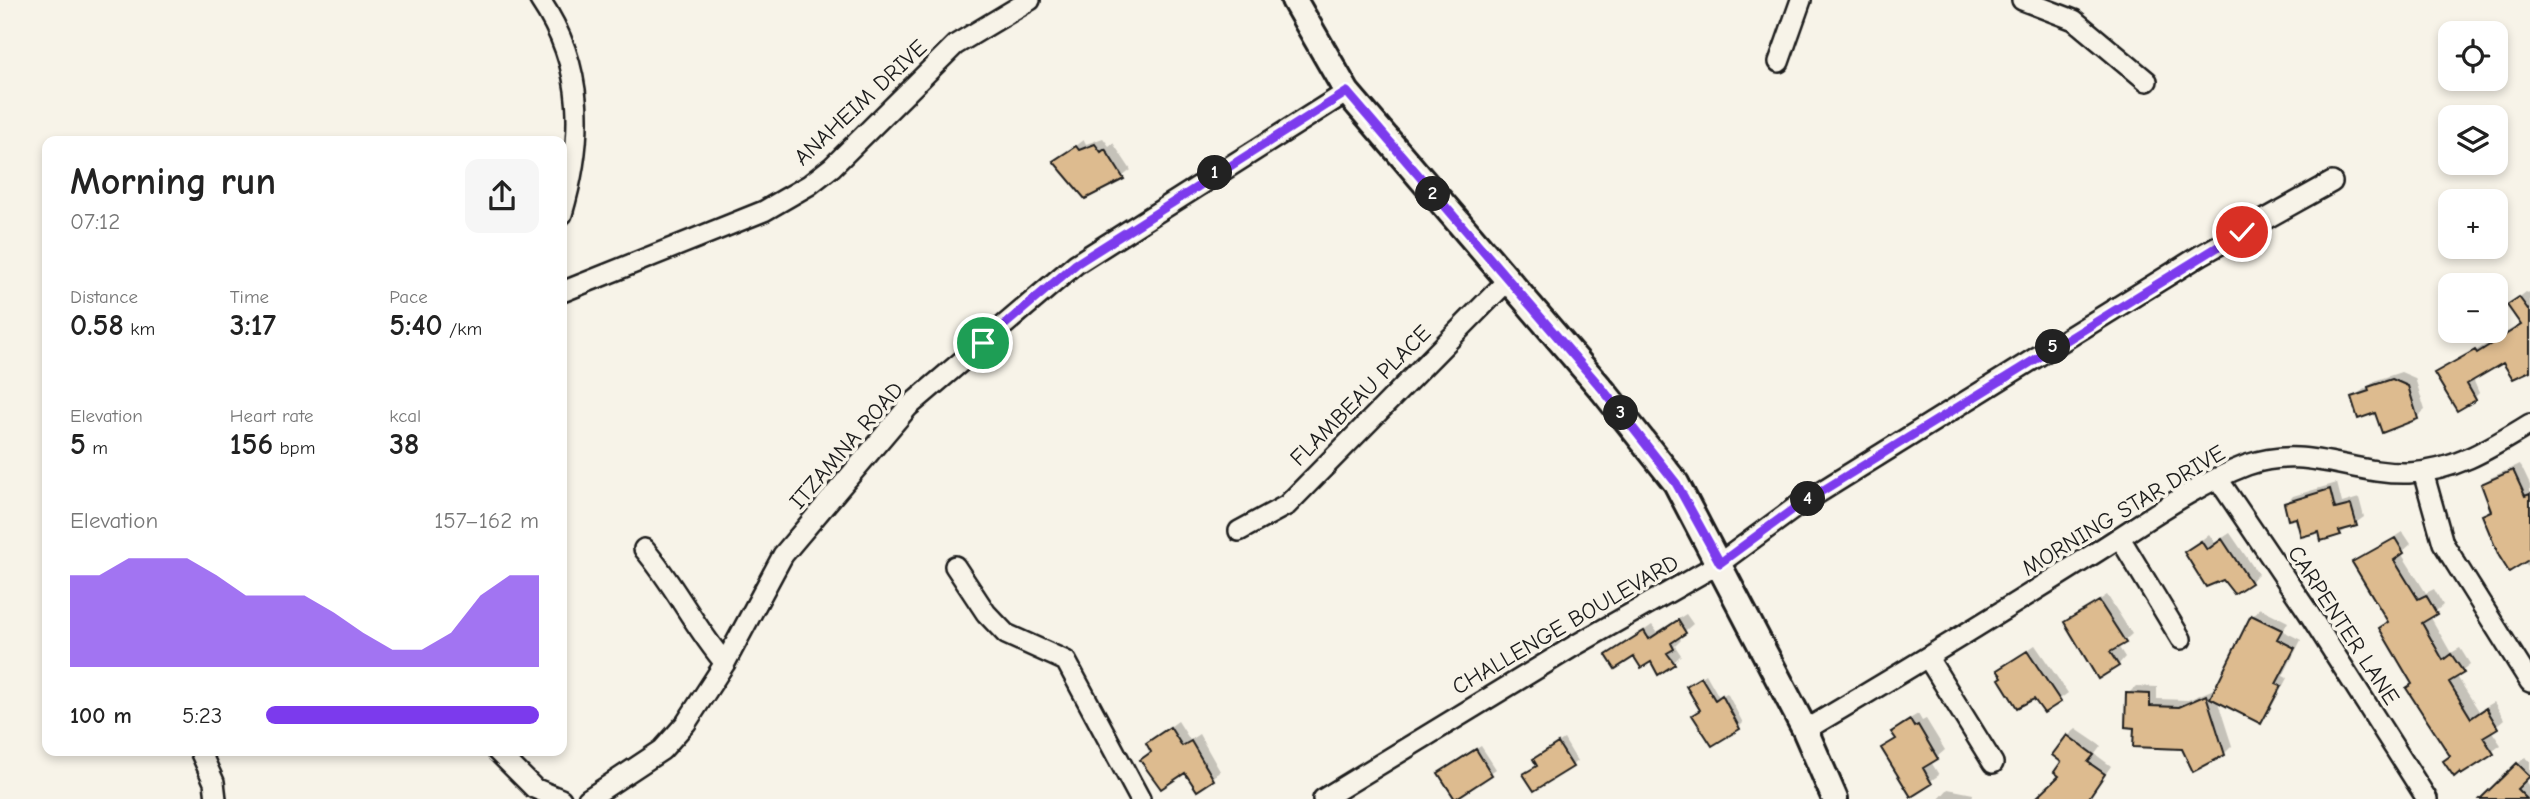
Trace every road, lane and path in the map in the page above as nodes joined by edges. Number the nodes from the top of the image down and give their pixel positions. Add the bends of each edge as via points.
1 (540, 0) edge
2 (1030, 0) edge
3 (1294, 0) edge
4 (1801, 0) edge
5 (2022, 0) edge
6 (1779, 62) dead end
7 (2147, 81) dead end
8 (1347, 92) junction
9 (2332, 182) dead end
10 (567, 194) edge
11 (1507, 281) junction
12 (567, 290) edge
13 (2530, 424) edge
14 (2423, 472) junction
15 (2217, 479) junction
16 (1239, 531) dead end
17 (2120, 538) junction
18 (644, 549) dead end
19 (1720, 563) junction
20 (955, 566) dead end
21 (2182, 639) dead end
22 (1928, 657) junction
23 (725, 663) junction
24 (2530, 682) edge
25 (1805, 730) junction
26 (202, 756) edge
27 (502, 756) edge
28 (1993, 763) dead end
29 (216, 799) edge
30 (561, 799) edge
31 (588, 799) edge
32 (1140, 799) edge
33 (1323, 799) edge
34 (1835, 799) edge
35 (2427, 799) edge

1 - 10 street via 556,29 577,95 578,149
2 - 12 street, ANAHEIM DRIVE via 955,45 809,185 764,211
3 - 8 main road
4 - 6 street
5 - 7 street via 2074,20
8 - 11 main road
8 - 23 street, ITZAMNA ROAD via 1076,264 908,407 783,555
9 - 19 street, CHALLENGE BOULEVARD via 2201,255 1991,385 1796,507
11 - 16 street, FLAMBEAU PLACE via 1287,505
11 - 19 main road via 1604,391 1676,483
13 - 14 street, MORNING STAR DRIVE via 2474,457
14 - 15 street, MORNING STAR DRIVE via 2284,456
14 - 24 street via 2443,543
15 - 17 street, MORNING STAR DRIVE
15 - 35 street, CARPENTER LANE
17 - 21 street
17 - 22 street, MORNING STAR DRIVE
18 - 23 street
19 - 25 main road
19 - 33 street, CHALLENGE BOULEVARD via 1563,652
20 - 32 street via 986,614 1006,634 1066,661
22 - 25 street, MORNING STAR DRIVE
22 - 28 street
23 - 31 street, ITZAMNA ROAD via 686,723 662,750
25 - 34 main road
26 - 29 street
27 - 30 street via 534,788

